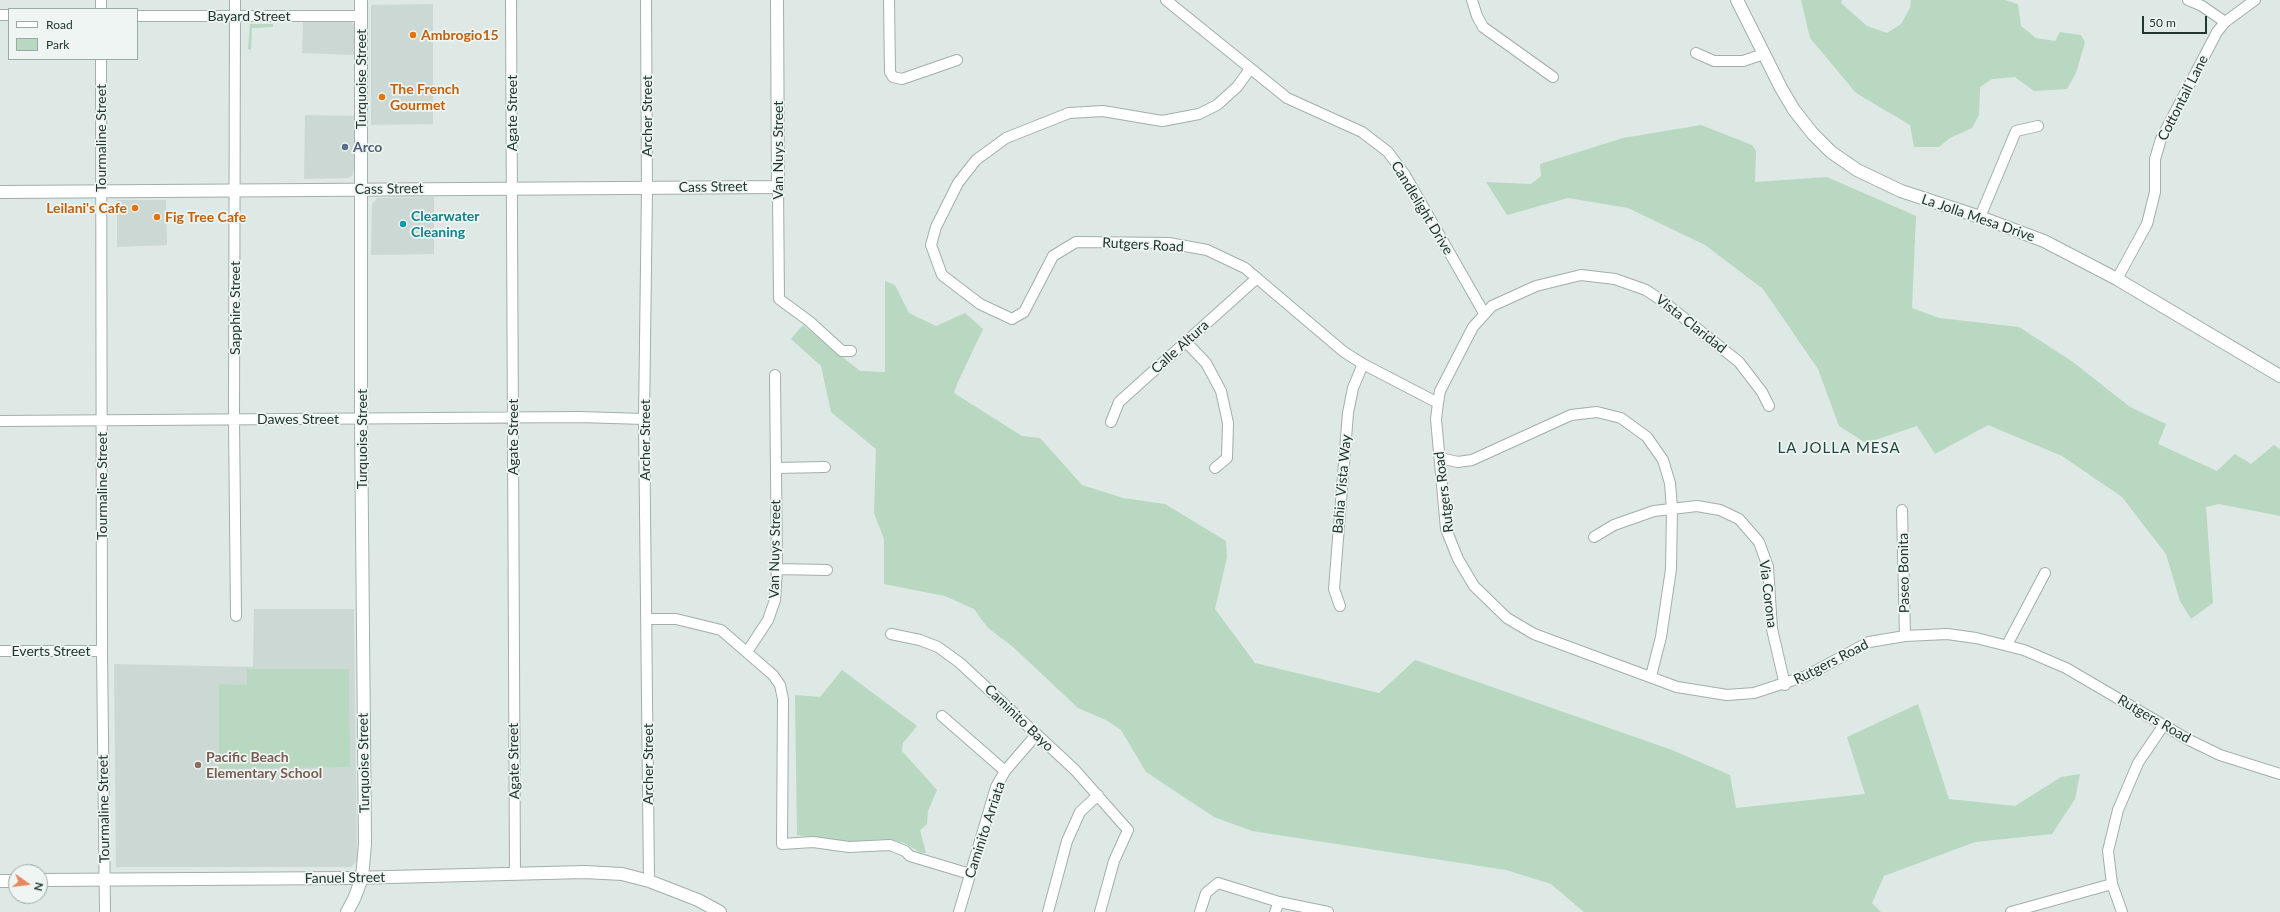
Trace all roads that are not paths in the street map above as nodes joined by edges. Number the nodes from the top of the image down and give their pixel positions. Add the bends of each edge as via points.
1 (234, 0) edge
2 (362, 0) edge
3 (511, 0) edge
4 (646, 0) edge
5 (778, 0) edge
6 (889, 0) edge
7 (1166, 0) edge
8 (1472, 0) edge
9 (1737, 0) edge
10 (2188, 0) edge
11 (2256, 0) edge
12 (138, 16) edge
13 (234, 16) junction
14 (362, 16) junction
15 (2225, 22) junction
16 (1696, 53) dead end
17 (1764, 54) junction
18 (102, 60) edge
19 (957, 60) dead end
20 (1250, 69) junction
21 (1553, 77) dead end
22 (2038, 126) dead end
23 (778, 187) junction
24 (361, 189) junction
25 (512, 189) junction
26 (647, 189) junction
27 (101, 191) junction
28 (236, 191) junction
29 (0, 192) edge
30 (1980, 217) junction
31 (1257, 278) junction
32 (2116, 279) junction
33 (1484, 313) junction
34 (1186, 342) junction
35 (851, 351) dead end
36 (1363, 364) junction
37 (775, 375) dead end
38 (2280, 376) edge
39 (1438, 403) junction
40 (1769, 406) dead end
41 (513, 417) junction
42 (362, 419) junction
43 (644, 419) junction
44 (102, 420) junction
45 (234, 420) junction
46 (0, 421) edge
47 (1111, 422) dead end
48 (1440, 458) junction
49 (776, 468) junction
50 (825, 468) dead end
51 (1216, 468) dead end
52 (1672, 509) junction
53 (1902, 510) dead end
54 (1594, 537) dead end
55 (777, 568) junction
56 (827, 570) dead end
57 (2045, 573) dead end
58 (1340, 606) dead end
59 (236, 616) dead end
60 (646, 619) junction
61 (891, 634) dead end
62 (1905, 636) junction
63 (2007, 646) junction
64 (0, 651) edge
65 (102, 651) junction
66 (747, 652) junction
67 (1651, 676) junction
68 (1785, 685) junction
69 (942, 716) dead end
70 (2163, 726) junction
71 (1036, 735) junction
72 (1005, 771) junction
73 (2280, 774) edge
74 (1098, 795) junction
75 (515, 873) junction
76 (970, 874) junction
77 (362, 878) junction
78 (48, 880) edge
79 (105, 881) junction
80 (648, 881) junction
81 (2112, 884) junction
82 (1277, 907) edge
83 (106, 912) edge
84 (346, 912) edge
85 (720, 912) edge
86 (959, 912) edge
87 (1048, 912) edge
88 (1100, 912) edge
89 (1200, 912) edge
90 (1328, 912) edge
91 (2011, 912) edge
92 (2122, 912) edge

1 - 13 street, Sapphire Street
2 - 14 street, Turquoise Street
3 - 25 street, Agate Street
4 - 26 street, Archer Street
5 - 23 street, Van Nuys Street
6 - 19 street via 890,72 893,77 902,79
7 - 20 street, Candlelight Drive
8 - 21 street via 1483,27
9 - 17 street, La Jolla Mesa Drive
10 - 15 street
11 - 15 street, Cottontail Lane
12 - 13 street, Bayard Street
13 - 14 street, Bayard Street
13 - 28 street, Sapphire Street
14 - 24 street, Turquoise Street
15 - 32 street, Cottontail Lane via 2217,32 2161,139 2155,159 2155,192 2148,224
16 - 17 street via 1714,61 1743,61
17 - 30 street, La Jolla Mesa Drive via 1794,110 1830,152 1860,172 1901,191
18 - 27 street, Tourmaline Street
20 - 31 street, Rutgers Road via 1238,87 1217,105 1199,114 1162,121 1103,111 1070,113 1006,138 976,160 958,183 936,227 931,245 942,275 980,304 1012,319 1024,312 1053,256 1076,242 1169,243 1206,250 1244,268
20 - 33 street, Candlelight Drive via 1287,98 1362,132 1388,152 1405,175
22 - 30 street via 2016,131
23 - 26 street, Cass Street
23 - 35 street, Van Nuys Street via 780,299 810,320 842,351
24 - 25 street, Cass Street
24 - 28 street, Cass Street
24 - 42 street, Turquoise Street
25 - 26 street, Cass Street
25 - 41 street, Agate Street
26 - 43 street, Archer Street
27 - 28 street, Cass Street
27 - 29 street, Cass Street
27 - 44 street, Tourmaline Street
28 - 45 street, Sapphire Street
30 - 32 street, La Jolla Mesa Drive via 2044,241
31 - 34 street, Calle Altura
31 - 36 street, Rutgers Road via 1344,352
32 - 38 street, La Jolla Mesa Drive
33 - 39 street, Vista Claridad via 1473,328 1440,391
33 - 40 street, Vista Claridad via 1492,306 1536,286 1582,275 1615,279 1646,290 1740,362
34 - 47 street, Calle Altura via 1119,402
34 - 51 street via 1206,363 1221,391 1228,423 1227,458
36 - 39 street, Rutgers Road
36 - 58 street, Bahia Vista Way via 1353,388 1348,413 1334,589
37 - 49 street, Van Nuys Street
39 - 48 street, Rutgers Road via 1436,419
41 - 42 street, Dawes Street
41 - 43 street, Dawes Street
41 - 75 street, Agate Street
42 - 45 street, Dawes Street
42 - 77 street, Turquoise Street via 365,844
43 - 60 street, Archer Street
44 - 45 street, Dawes Street
44 - 46 street, Dawes Street
44 - 65 street, Tourmaline Street
45 - 59 street, Sapphire Street
48 - 52 street via 1458,462 1472,460 1570,415 1597,412 1621,418 1647,437 1663,460 1670,483
48 - 67 street, Rutgers Road via 1446,529 1458,559 1474,586 1507,618 1534,634
49 - 50 street
49 - 55 street, Van Nuys Street
52 - 54 street, Via Corona via 1654,511 1614,525
52 - 67 street via 1671,569 1661,637
52 - 68 street, Via Corona via 1697,506 1720,510 1739,519 1759,542 1768,567 1772,629
53 - 62 street, Paseo Bonita
55 - 56 street
55 - 66 street, Van Nuys Street via 775,600 768,620
57 - 63 street
60 - 66 street via 676,619 721,630
60 - 80 street, Archer Street
61 - 71 street, Caminito Bayo via 938,647 992,690
62 - 63 street, Rutgers Road via 1947,634
62 - 68 street, Rutgers Road via 1869,642
63 - 70 street, Rutgers Road via 2024,650 2066,668
64 - 65 street, Everts Street
65 - 79 street, Tourmaline Street
66 - 76 street via 773,675 780,685 783,699 782,844 813,842 849,847 890,845 910,856
67 - 68 street, Rutgers Road via 1696,691 1727,695 1754,694
69 - 72 street
70 - 73 street, Rutgers Road via 2220,755
70 - 81 street via 2138,763 2118,810 2108,851
71 - 72 street, Caminito Arriata
71 - 74 street, Caminito Bayo
72 - 76 street, Caminito Arriata via 996,787
74 - 87 street via 1080,812 1067,841
74 - 88 street, Caminito Bayo via 1128,830 1114,861
75 - 77 street, Fanuel Street
75 - 80 street, Fanuel Street via 622,874
76 - 86 street, Caminito Arriata
77 - 79 street, Fanuel Street
77 - 84 street, Turquoise Street via 354,900
78 - 79 street, Fanuel Street
79 - 83 street, Tourmaline Street
80 - 85 street, Fanuel Street via 698,900
81 - 91 street
81 - 92 street
82 - 89 street via 1218,883 1206,893
82 - 90 street

